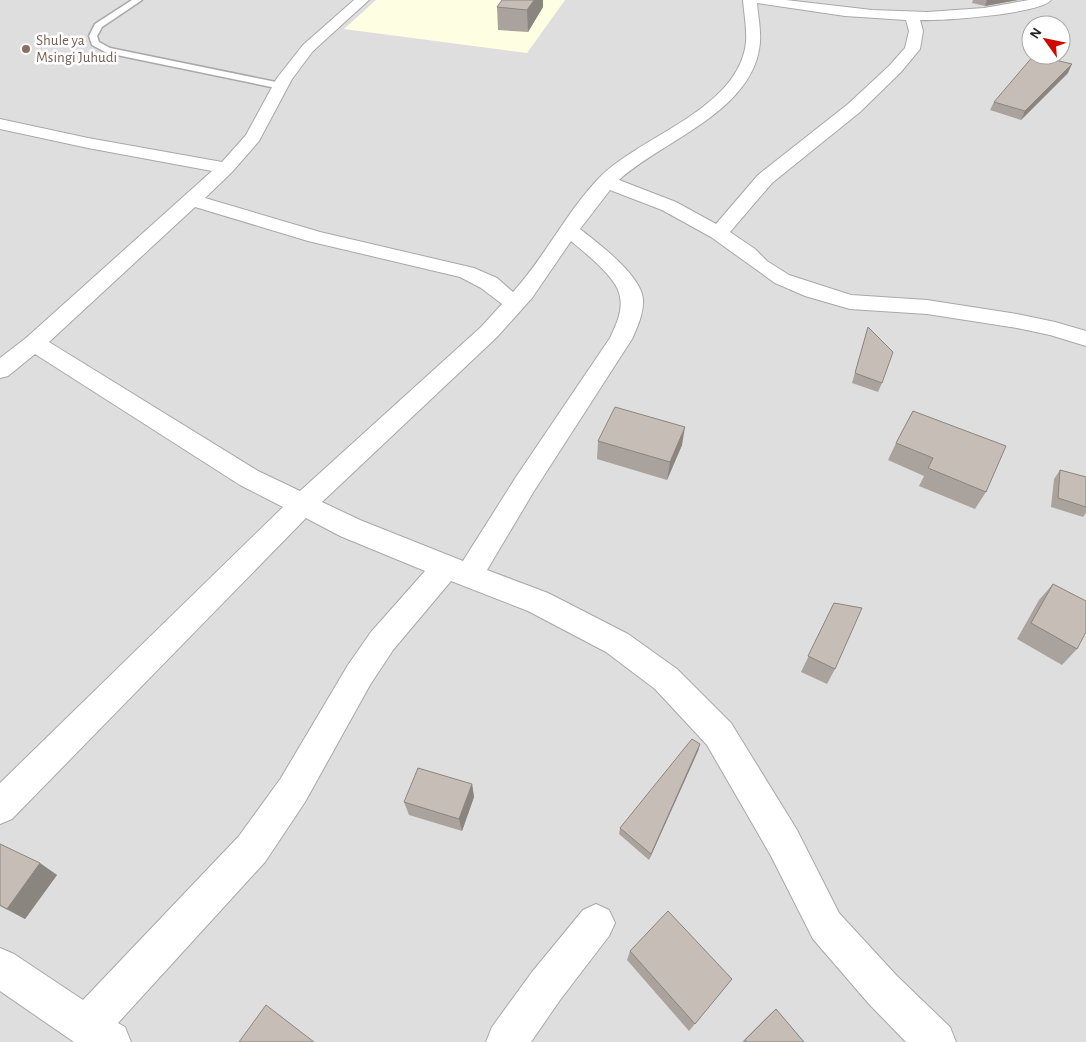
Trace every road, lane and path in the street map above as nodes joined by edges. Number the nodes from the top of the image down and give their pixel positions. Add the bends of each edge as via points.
1 (138, 0) edge
2 (362, 0) edge
3 (750, 0) edge
4 (760, 0) edge
5 (1044, 0) edge
6 (912, 17) junction
7 (281, 86) junction
8 (0, 124) edge
9 (226, 168) junction
10 (606, 182) junction
11 (192, 200) junction
12 (570, 230) junction
13 (718, 233) junction
14 (515, 304) junction
15 (1086, 339) edge
16 (34, 343) junction
17 (0, 370) edge
18 (302, 505) junction
19 (457, 572) junction
20 (0, 807) edge
21 (596, 924) dead end
22 (0, 968) edge
23 (98, 1034) edge
24 (507, 1042) edge
25 (934, 1042) edge

1 - 7 lane via 98,26 93,36 94,44 107,50
2 - 7 street via 308,48
3 - 10 street via 752,42 745,71 733,87 707,111 627,163
4 - 6 street via 835,12
5 - 6 street via 957,15
6 - 13 street via 916,31 912,49 895,69 854,108 765,179
7 - 9 street via 253,137
8 - 9 street
9 - 11 street
10 - 12 street
10 - 13 street via 669,206
11 - 14 street via 315,237 467,272 489,283
11 - 16 street
12 - 14 street
12 - 19 street via 614,270 631,293 631,314 621,339 525,484
13 - 15 street via 782,279 850,302 927,307 1008,319
14 - 18 street via 440,379
16 - 17 street
16 - 18 street via 249,478
18 - 19 street
18 - 20 street
19 - 23 street via 382,641 294,790 252,849
19 - 25 street via 538,602 617,643 666,678 718,734 784,843 826,926
21 - 24 street via 546,986
22 - 23 street

